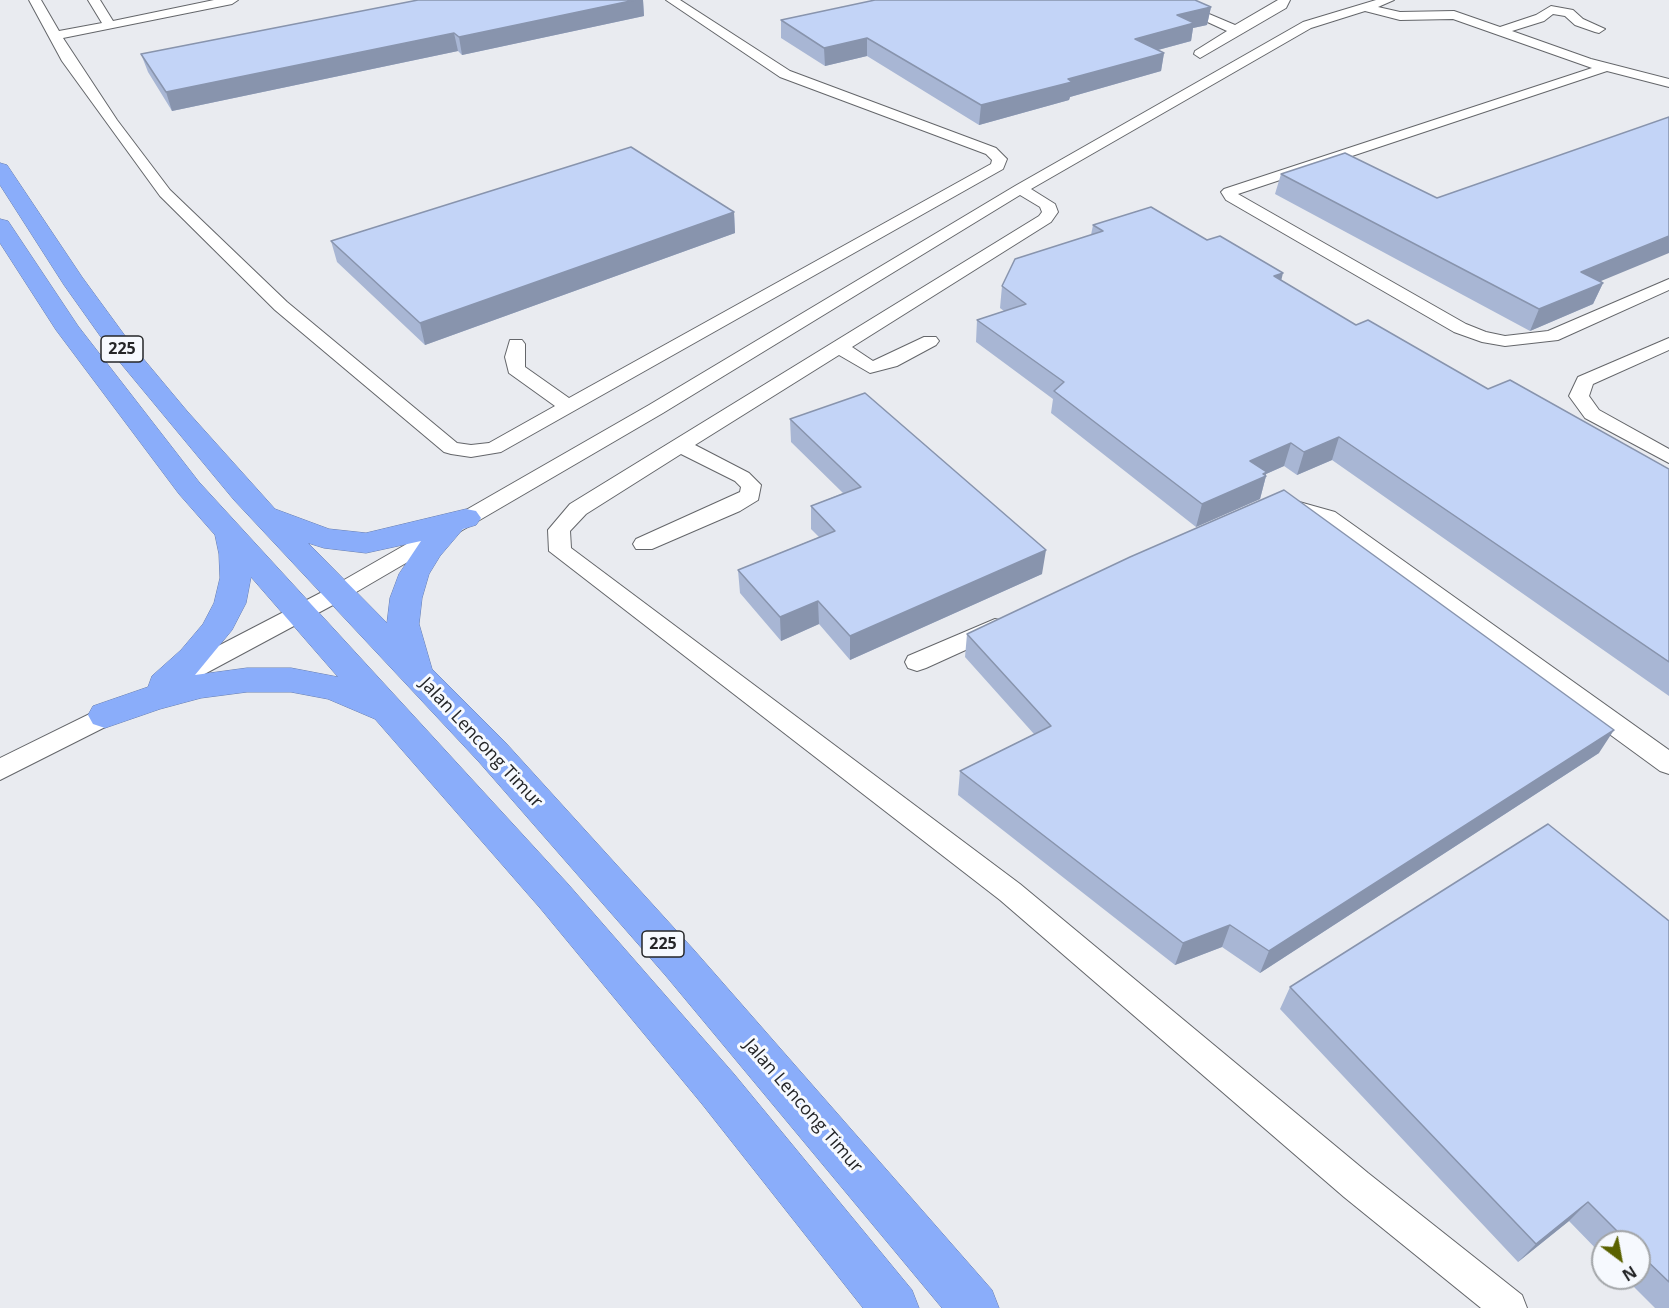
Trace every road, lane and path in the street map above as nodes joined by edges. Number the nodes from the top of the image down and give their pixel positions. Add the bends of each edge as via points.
1 (35, 0) edge
2 (94, 0) edge
3 (232, 0) edge
4 (672, 0) edge
5 (1166, 0) edge
6 (1284, 0) edge
7 (1345, 0) edge
8 (1388, 0) edge
9 (1362, 7) junction
10 (116, 26) junction
11 (1599, 29) dead end
12 (1236, 30) junction
13 (1500, 31) junction
14 (55, 36) junction
15 (1200, 54) dead end
16 (1604, 68) junction
17 (1669, 83) edge
18 (1325, 159) junction
19 (1346, 168) edge
20 (0, 169) edge
21 (1020, 189) junction
22 (0, 226) edge
23 (1669, 284) edge
24 (930, 341) dead end
25 (1669, 343) edge
26 (516, 344) dead end
27 (839, 347) junction
28 (568, 406) junction
29 (680, 446) junction
30 (1669, 457) edge
31 (1263, 506) edge
32 (264, 514) junction
33 (457, 523) junction
34 (228, 532) junction
35 (644, 544) dead end
36 (338, 593) junction
37 (301, 614) junction
38 (1015, 618) edge
39 (917, 662) dead end
40 (417, 675) junction
41 (164, 685) junction
42 (105, 716) junction
43 (397, 720) junction
44 (1669, 764) edge
45 (0, 770) edge
46 (894, 1308) edge
47 (974, 1308) edge
48 (1509, 1308) edge

1 - 14 street
2 - 10 street
3 - 10 street
4 - 28 street via 792,77 991,151 1000,159 998,166
5 - 12 street
6 - 12 street via 1282,5
7 - 9 street
8 - 9 street
9 - 13 street via 1400,16 1454,15
9 - 21 street via 1307,25
10 - 14 street
11 - 13 street via 1579,22 1569,13 1551,10 1540,18
12 - 15 street
13 - 16 street
14 - 28 street via 112,123 165,193 281,306 451,448 494,448
16 - 17 street
16 - 18 street
18 - 19 street
18 - 23 street via 1229,192 1231,197 1449,322 1482,337 1504,341 1552,336
20 - 32 highway, Jalan Lencong Timur / 225 via 38,231 122,349 184,426
21 - 27 street via 1047,204 1050,212 1045,219
21 - 33 street
22 - 34 highway, 225 via 113,392
24 - 27 street via 881,366 870,367
25 - 30 street via 1585,381 1579,396 1592,414
26 - 28 street via 516,369
27 - 29 street
29 - 35 street via 742,477 751,484 751,495
29 - 48 street via 578,509 560,530 560,551 1010,892 1356,1185
31 - 44 street via 1273,503 1300,507 1327,517
32 - 33 highway via 344,542 366,543
32 - 36 highway, Jalan Lencong Timur / 225
33 - 36 street
33 - 40 highway via 429,550 405,598 403,624
34 - 37 highway, 225
34 - 41 highway via 236,578 230,603 216,630
36 - 37 street
36 - 40 highway, Jalan Lencong Timur / 225
37 - 41 street
37 - 43 highway, 225
38 - 39 street
40 - 47 highway, Jalan Lencong Timur / 225 via 492,752 680,963
41 - 42 street
42 - 43 highway via 201,686 291,680 332,687 368,700
42 - 45 street
43 - 46 highway, 225 via 718,1089

